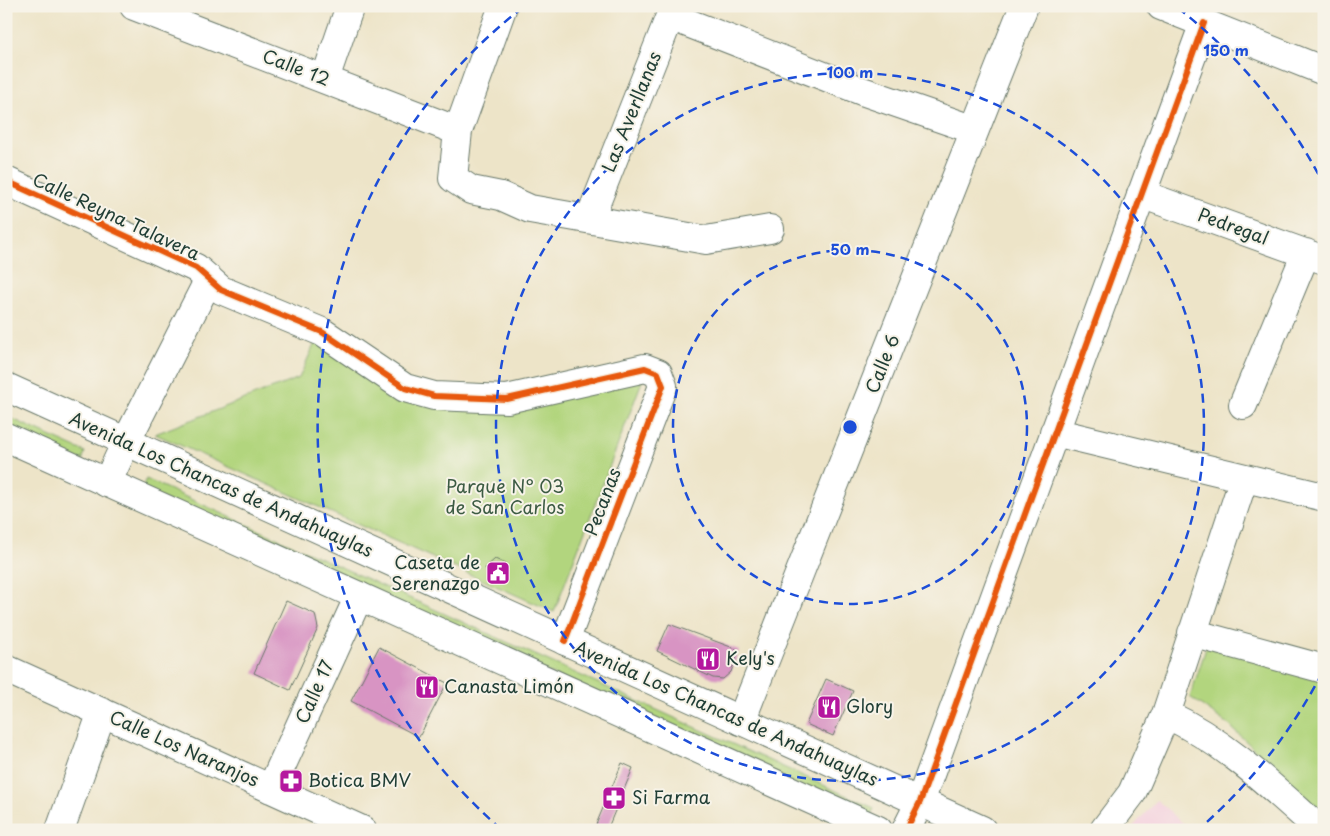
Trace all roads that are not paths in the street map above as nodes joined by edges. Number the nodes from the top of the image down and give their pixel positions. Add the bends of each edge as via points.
1 (134, 6) edge
2 (350, 6) edge
3 (503, 6) edge
4 (1024, 6) edge
5 (1161, 6) edge
6 (672, 11) edge
7 (1204, 23) junction
8 (1324, 71) edge
9 (325, 79) junction
10 (976, 130) junction
11 (458, 131) junction
12 (6, 181) edge
13 (1141, 194) junction
14 (590, 218) junction
15 (770, 229) dead end
16 (1315, 257) edge
17 (209, 279) junction
18 (658, 373) joint
19 (6, 387) edge
20 (1243, 405) dead end
21 (1054, 432) junction
22 (6, 437) edge
23 (126, 442) junction
24 (1244, 478) junction
25 (107, 483) junction
26 (1324, 497) edge
27 (358, 596) junction
28 (1192, 632) junction
29 (565, 641) junction
30 (6, 668) edge
31 (1324, 669) edge
32 (102, 712) junction
33 (1166, 714) junction
34 (741, 721) junction
35 (272, 789) junction
36 (920, 802) junction
37 (60, 830) edge
38 (362, 830) edge
39 (878, 830) edge
40 (906, 830) edge
41 (982, 830) edge
42 (1104, 830) edge
43 (1320, 830) edge

1 - 9 street, Calle 12
2 - 9 street
3 - 11 street
4 - 10 street, Calle 6
5 - 7 street
6 - 10 street via 862,91
6 - 14 street, Las Averllanas
7 - 8 street
7 - 13 street
9 - 11 street, Calle 12
10 - 34 street, Calle 6
11 - 14 street via 453,178 471,190 501,196 530,209
12 - 17 street, Calle Reyna Talavera via 196,268
13 - 16 street, Pedregal
13 - 21 street
14 - 15 street via 706,240
16 - 20 street
17 - 18 street, Calle Reyna Talavera via 221,290 322,332 405,388 434,396 507,400 645,368
17 - 23 street
18 - 29 street, Pecanas via 663,386
19 - 23 street, Avenida Los Chancas de Andahuaylas
21 - 24 street
21 - 36 street
22 - 25 street
23 - 25 street
23 - 29 street, Avenida Los Chancas de Andahuaylas
24 - 26 street
24 - 28 street
25 - 27 street
27 - 35 street, Calle 17
27 - 39 street
28 - 31 street
28 - 33 street
29 - 34 street, Avenida Los Chancas de Andahuaylas
30 - 32 street, Calle Los Naranjos
32 - 35 street, Calle Los Naranjos
32 - 37 street
33 - 42 street via 1132,793
33 - 43 street via 1198,729 1245,762
34 - 36 street, Avenida Los Chancas de Andahuaylas
35 - 38 street, Calle Los Naranjos
36 - 40 street
36 - 41 street, Avenida Los Chancas de Andahuaylas

